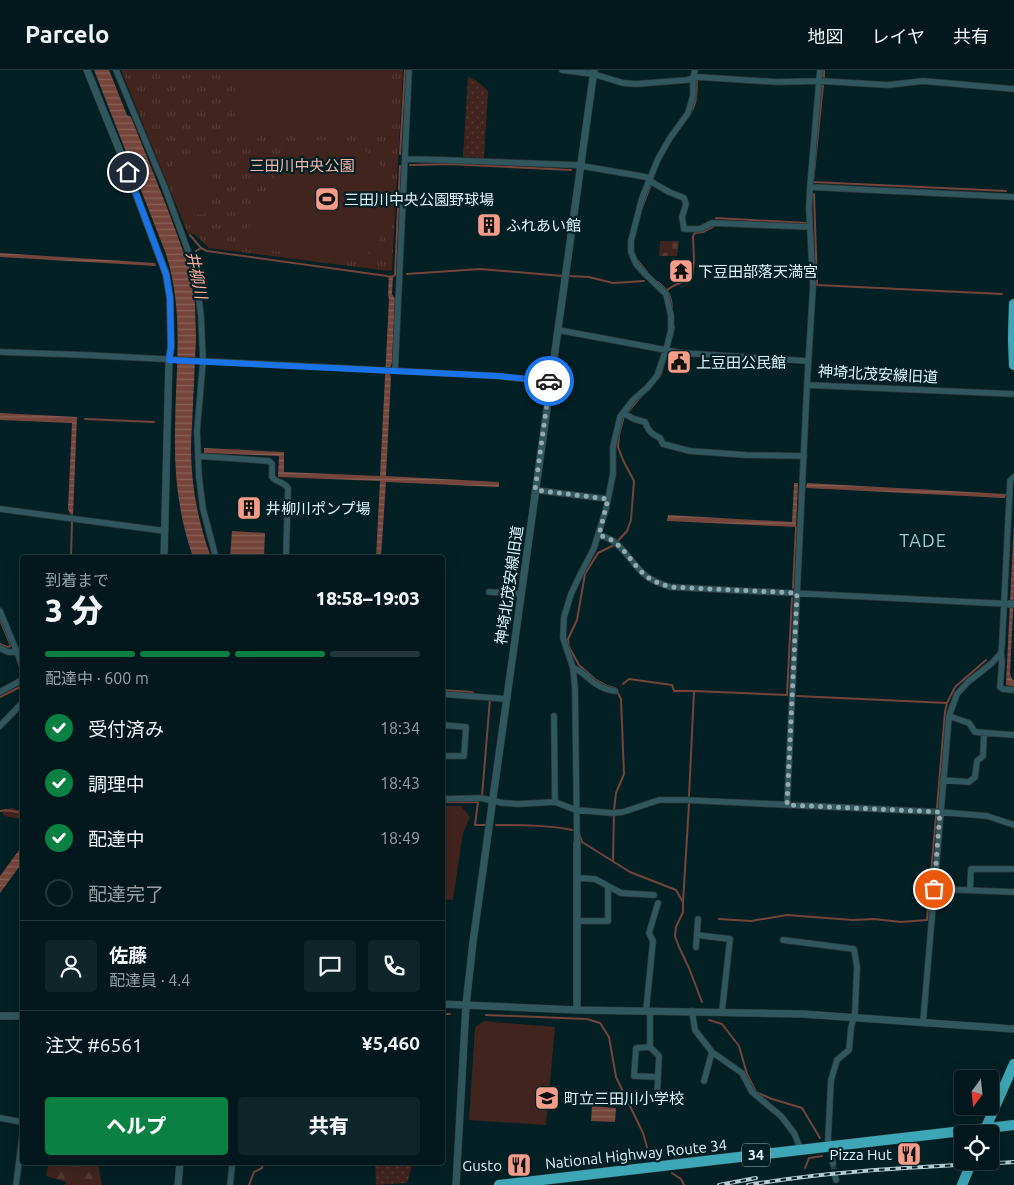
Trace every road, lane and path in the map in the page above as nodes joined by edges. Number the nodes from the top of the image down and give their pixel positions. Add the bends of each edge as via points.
1 (87, 70) edge
2 (116, 70) edge
3 (409, 70) edge
4 (557, 70) edge
5 (562, 70) edge
6 (695, 70) edge
7 (820, 70) edge
8 (594, 72) edge
9 (696, 78) junction
10 (820, 80) junction
11 (1014, 89) edge
12 (405, 160) junction
13 (580, 166) junction
14 (652, 181) junction
15 (810, 187) junction
16 (1014, 197) edge
17 (810, 227) junction
18 (1014, 304) edge
19 (558, 330) junction
20 (668, 351) junction
21 (0, 352) edge
22 (172, 360) junction
23 (200, 361) junction
24 (808, 361) junction
25 (1014, 365) edge
26 (390, 370) junction
27 (550, 382) junction
28 (807, 385) junction
29 (1014, 394) edge
30 (625, 414) junction
31 (198, 456) junction
32 (804, 456) junction
33 (1014, 476) edge
34 (535, 490) junction
35 (608, 499) junction
36 (0, 509) edge
37 (165, 531) junction
38 (599, 535) junction
39 (164, 555) edge
40 (215, 555) edge
41 (286, 555) edge
42 (489, 592) dead end
43 (797, 593) junction
44 (521, 594) junction
45 (1009, 604) edge
46 (0, 611) edge
47 (0, 648) edge
48 (18, 652) junction
49 (1001, 652) junction
50 (20, 658) edge
51 (573, 668) junction
52 (20, 681) edge
53 (1014, 690) edge
54 (616, 691) dead end
55 (0, 692) edge
56 (445, 694) edge
57 (507, 699) junction
58 (20, 705) edge
59 (554, 716) dead end
60 (949, 716) junction
61 (445, 725) edge
62 (0, 726) edge
63 (984, 733) junction
64 (1014, 735) edge
65 (445, 756) edge
66 (943, 780) junction
67 (445, 799) edge
68 (493, 800) junction
69 (555, 802) junction
70 (787, 805) junction
71 (576, 810) junction
72 (940, 812) junction
73 (1014, 825) edge
74 (577, 843) joint
75 (1014, 870) edge
76 (577, 878) junction
77 (608, 886) junction
78 (934, 889) junction
79 (970, 890) junction
80 (1014, 892) edge
81 (654, 895) dead end
82 (658, 903) dead end
83 (698, 919) dead end
84 (577, 921) junction
85 (697, 935) junction
86 (783, 940) dead end
87 (696, 947) dead end
88 (445, 1004) edge
89 (466, 1005) junction
90 (577, 1010) junction
91 (648, 1011) junction
92 (692, 1011) junction
93 (722, 1011) junction
94 (0, 1016) edge
95 (20, 1016) edge
96 (855, 1017) junction
97 (923, 1023) junction
98 (1014, 1029) edge
99 (650, 1047) junction
100 (712, 1052) junction
101 (1014, 1064) edge
102 (658, 1077) junction
103 (704, 1081) dead end
104 (657, 1098) dead end
105 (0, 1118) edge
106 (20, 1122) edge
107 (987, 1125) edge
108 (1014, 1125) edge
109 (999, 1128) edge
110 (954, 1134) edge
111 (830, 1147) junction
112 (801, 1150) junction
113 (20, 1154) edge
114 (833, 1164) tunnel mouth
115 (180, 1165) edge
116 (232, 1167) dead end
117 (968, 1170) edge
118 (561, 1181) edge
119 (16, 1185) edge
120 (178, 1185) edge
121 (230, 1185) edge
122 (456, 1185) edge
123 (499, 1185) edge
124 (962, 1185) edge

1 - 22 street via 166,274
2 - 23 street via 191,259 201,316
3 - 12 street
4 - 5 street
5 - 8 street
6 - 9 street
7 - 10 street
8 - 9 street via 623,83 636,84
8 - 13 street, 神埼北茂安線旧道
9 - 10 street via 777,82
9 - 14 street via 688,112 658,159
10 - 11 street via 888,85 923,81
10 - 15 street
12 - 13 street
12 - 26 street
13 - 14 street via 626,173
13 - 19 street, 神埼北茂安線旧道
14 - 17 street via 684,198 684,229 700,229 712,223
14 - 20 street via 638,213 630,247 636,264 668,298 671,330
15 - 16 street
15 - 17 street
17 - 24 street via 813,286
18 - 25 highway
19 - 20 street, 神埼北茂安線旧道
19 - 27 street, 神埼北茂安線旧道
20 - 24 street, 神埼北茂安線旧道
20 - 30 street via 657,376 633,400
21 - 22 street
22 - 23 street
22 - 37 street
23 - 26 street
23 - 31 street
24 - 28 street, 神埼北茂安線旧道
26 - 27 street
27 - 34 street, 神埼北茂安線旧道
28 - 29 street, 神埼北茂安線旧道
28 - 32 street
30 - 32 street via 645,422 663,444 690,451
30 - 35 street via 617,426
31 - 40 street via 203,509
31 - 41 street via 269,461 272,464 272,477 288,488
32 - 43 street
33 - 45 street via 1010,480
34 - 35 street
34 - 44 street, 神埼北茂安線旧道
35 - 38 street
36 - 37 street
37 - 39 street
38 - 43 street via 616,543 646,576 670,587
38 - 51 street via 571,594 564,617 563,638
42 - 44 street
43 - 45 street
43 - 70 street
44 - 57 street, 神埼北茂安線旧道
45 - 49 street
46 - 48 street
47 - 48 street
48 - 50 street
49 - 53 street via 1000,687
49 - 60 street via 957,694
51 - 54 street via 595,684
51 - 71 street
52 - 55 street
56 - 57 street
57 - 68 street, 神埼北茂安線旧道
58 - 62 street
59 - 69 street
60 - 63 street via 969,723 975,732
60 - 66 street
61 - 65 street via 466,727 464,756
63 - 64 street
63 - 66 street via 982,756 977,761 974,777 969,782
66 - 72 street
67 - 68 street
68 - 69 street via 518,804
68 - 89 street, 神埼北茂安線旧道
69 - 71 street
70 - 71 street via 665,799 614,813
70 - 72 street
71 - 74 street
72 - 73 street via 987,816
72 - 78 street
74 - 76 street
75 - 79 street via 971,869
76 - 77 street via 595,878
76 - 84 street
77 - 81 street via 621,893
77 - 84 street via 608,921
78 - 79 street
78 - 97 street
79 - 80 street
82 - 91 street via 649,933 653,941
83 - 85 street
84 - 90 street
85 - 87 street
85 - 93 street via 730,939
86 - 96 street via 854,949 857,967
88 - 89 street
89 - 90 street
89 - 122 street, 神埼北茂安線旧道
90 - 91 street
91 - 92 street
91 - 99 street
92 - 93 street
92 - 100 street via 695,1030
93 - 96 street
94 - 95 street
96 - 97 street
96 - 111 street via 849,1050 837,1060 832,1080
97 - 98 street
99 - 102 street via 659,1056
99 - 102 street via 636,1048 634,1076
100 - 103 street
100 - 112 street via 742,1073 752,1092 781,1116 794,1133
101 - 107 highway
102 - 104 street
105 - 106 street
108 - 109 highway, National Highway Route 34 / 34
110 - 111 highway, National Highway Route 34 / 34
111 - 112 highway, National Highway Route 34 / 34
111 - 114 street
112 - 118 highway, National Highway Route 34 / 34
113 - 119 street
115 - 120 street
116 - 121 street
117 - 124 highway
118 - 123 highway, National Highway Route 34 / 34

